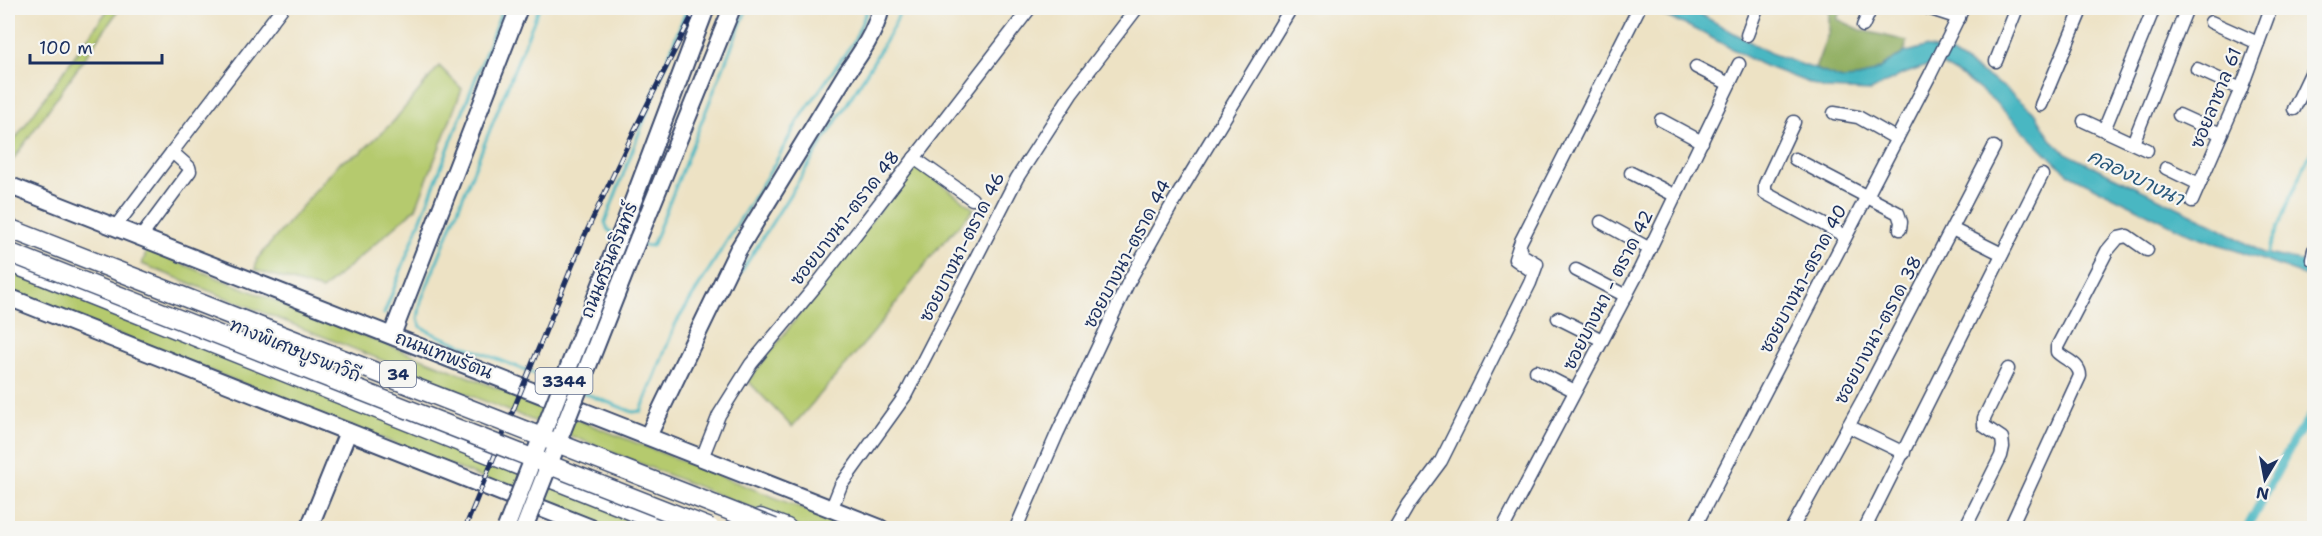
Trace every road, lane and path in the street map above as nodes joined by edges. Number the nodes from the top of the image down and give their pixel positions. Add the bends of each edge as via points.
1 (282, 8) edge
2 (519, 8) edge
3 (706, 8) edge
4 (732, 8) edge
5 (881, 8) edge
6 (1030, 8) edge
7 (1137, 8) edge
8 (1291, 8) edge
9 (1757, 8) edge
10 (1871, 8) edge
11 (1928, 8) edge
12 (2017, 8) edge
13 (2082, 8) edge
14 (2154, 8) edge
15 (2187, 8) edge
16 (2271, 8) edge
17 (1638, 10) dead end
18 (1961, 13) edge
19 (2211, 22) dead end
20 (1863, 26) dead end
21 (1747, 35) dead end
22 (2258, 43) junction
23 (1996, 61) dead end
24 (1738, 64) dead end
25 (1696, 67) dead end
26 (2314, 67) edge
27 (2197, 69) dead end
28 (1729, 84) junction
29 (2241, 89) junction
30 (2041, 105) dead end
31 (2294, 109) dead end
32 (1834, 113) dead end
33 (2179, 115) dead end
34 (1661, 120) dead end
35 (2084, 121) dead end
36 (1794, 122) dead end
37 (2104, 130) junction
38 (2221, 134) junction
39 (1897, 139) junction
40 (1702, 142) junction
41 (2133, 143) junction
42 (1994, 147) dead end
43 (2147, 150) dead end
44 (172, 152) junction
45 (914, 158) junction
46 (1795, 159) dead end
47 (2166, 168) dead end
48 (1631, 173) dead end
49 (2042, 175) dead end
50 (2199, 184) junction
51 (8, 185) edge
52 (1676, 196) junction
53 (1866, 197) junction
54 (972, 199) dead end
55 (2192, 201) dead end
56 (8, 222) edge
57 (1601, 222) dead end
58 (116, 226) junction
59 (8, 228) edge
60 (1900, 229) dead end
61 (1952, 229) junction
62 (1845, 236) junction
63 (8, 237) edge
64 (141, 237) junction
65 (1650, 249) junction
66 (2147, 250) dead end
67 (8, 252) edge
68 (2002, 254) junction
69 (8, 262) edge
70 (1576, 270) dead end
71 (1626, 296) junction
72 (8, 297) edge
73 (1558, 318) dead end
74 (392, 335) junction
75 (1602, 340) junction
76 (2008, 369) dead end
77 (1536, 370) dead end
78 (1575, 391) junction
79 (1848, 426) junction
80 (348, 432) junction
81 (648, 436) junction
82 (1904, 453) junction
83 (702, 458) junction
84 (831, 510) junction
85 (657, 524) edge
86 (571, 525) edge
87 (309, 528) edge
88 (506, 528) edge
89 (524, 528) edge
90 (591, 528) edge
91 (675, 528) edge
92 (710, 528) edge
93 (751, 528) edge
94 (774, 528) edge
95 (787, 528) edge
96 (880, 528) edge
97 (1016, 528) edge
98 (1395, 528) edge
99 (1503, 528) edge
100 (1694, 528) edge
101 (1792, 528) edge
102 (1864, 528) edge
103 (1965, 528) edge
104 (2010, 528) edge

1 - 44 street
2 - 74 main road
3 - 88 main road, ถนนศรีนครินทร์ / 3344, bridge
4 - 89 main road, ถนนศรีนครินทร์ / 3344, bridge
5 - 81 main road via 866,46 738,250
6 - 45 street, ซอยบางนา-ตราด 48
7 - 84 street, ซอยบางนา-ตราด 46 via 1072,93 1017,178 905,396 841,485
8 - 97 street, ซอยบางนา-ตราด 44 via 1128,283
9 - 21 street
10 - 20 street
11 - 18 street
12 - 23 street
13 - 30 street
14 - 37 street
15 - 41 street
16 - 22 street, ซอยลาซาล 61
17 - 98 street via 1519,247 1515,259 1533,275 1515,316 1442,461
18 - 39 street, ซอยบางนา-ตราด 40
19 - 22 street
22 - 29 street, ซอยลาซาล 61
24 - 28 street, ซอยบางนา - ตราด 42
25 - 28 street
26 - 31 street
27 - 29 street
28 - 40 street, ซอยบางนา - ตราด 42
29 - 38 street, ซอยลาซาล 61
32 - 39 street via 1858,117
33 - 38 street
34 - 40 street
35 - 37 street
36 - 62 street via 1765,184 1766,193
37 - 41 street
38 - 50 street, ซอยลาซาล 61
39 - 53 street, ซอยบางนา-ตราด 40
40 - 52 street, ซอยบางนา - ตราด 42
41 - 43 street
42 - 61 street, ซอยบางนา-ตราด 38
44 - 58 street
44 - 64 street via 190,171
45 - 54 street
45 - 83 street, ซอยบางนา-ตราด 48 via 751,364 719,416
46 - 53 street
47 - 50 street
48 - 52 street
49 - 68 street
50 - 55 street, ซอยลาซาล 61
51 - 58 main road, ถนนเทพรัตน / 34
52 - 65 street, ซอยบางนา - ตราด 42
53 - 60 street via 1898,213
53 - 62 street, ซอยบางนา-ตราด 40
56 - 95 highway, ถนนเทพรัตน / 34
57 - 65 street
58 - 64 main road, ถนนเทพรัตน / 34
59 - 94 highway, bridge
61 - 68 street
61 - 79 street, ซอยบางนา-ตราด 38
62 - 100 street, ซอยบางนา-ตราด 40
63 - 93 highway, ทางพิเศษบูรพาวิถี, bridge
64 - 74 main road, ถนนเทพรัตน / 34
65 - 71 street, ซอยบางนา - ตราด 42
66 - 104 street via 2127,236 2118,238 2107,251 2057,346 2057,352 2080,370 2080,376
67 - 92 highway, ทางพิเศษบูรพาวิถี, bridge
68 - 82 street
69 - 85 highway, 34
70 - 71 street
71 - 75 street, ซอยบางนา - ตราด 42
72 - 80 main road
73 - 75 street
74 - 81 main road, ถนนเทพรัตน / 34
75 - 78 street, ซอยบางนา - ตราด 42
76 - 103 street via 1984,418 1984,426 2002,438 2001,456
77 - 78 street
78 - 99 street, ซอยบางนา - ตราด 42
79 - 82 street
79 - 101 street, ซอยบางนา-ตราด 38
80 - 86 main road
80 - 87 main road
81 - 83 main road, ถนนเทพรัตน / 34
82 - 102 street
83 - 84 main road, ถนนเทพรัตน / 34
84 - 96 main road, ถนนเทพรัตน / 34
85 - 91 highway, 34
86 - 90 main road

